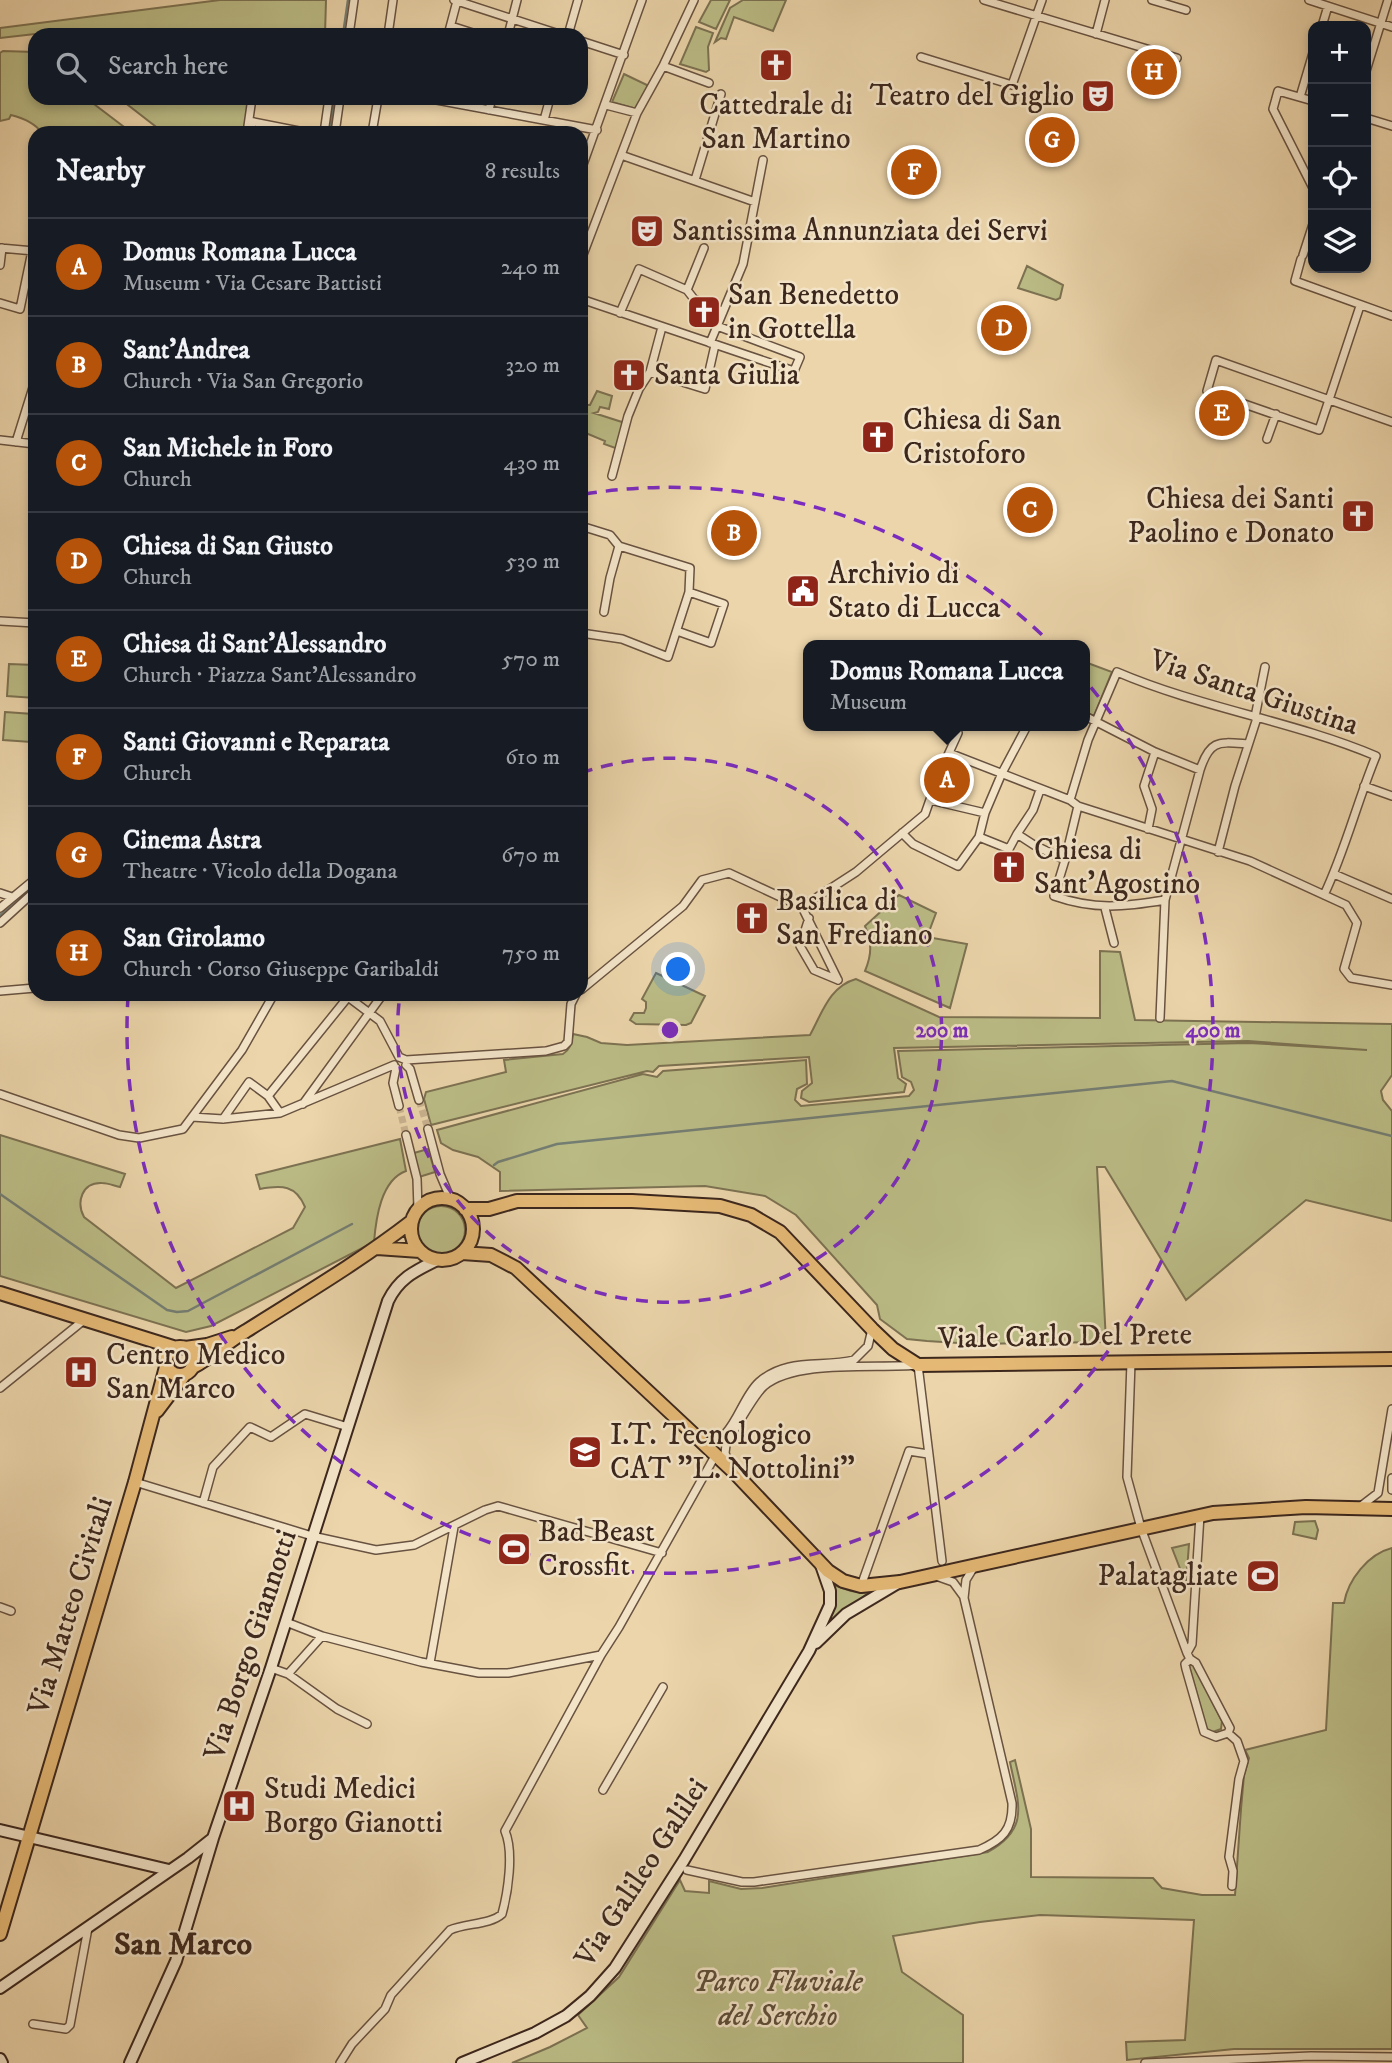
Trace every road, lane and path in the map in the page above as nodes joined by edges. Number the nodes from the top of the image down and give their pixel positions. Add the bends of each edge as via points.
1 (354, 0) edge
2 (393, 0) edge
3 (517, 0) edge
4 (578, 0) edge
5 (642, 0) edge
6 (694, 0) edge
7 (984, 0) edge
8 (1042, 0) edge
9 (1105, 0) edge
10 (1152, 0) edge
11 (1309, 0) edge
12 (455, 1) edge
13 (1390, 1) edge
14 (1328, 6) junction
15 (1186, 10) dead end
16 (1037, 16) junction
17 (512, 19) junction
18 (1324, 21) edge
19 (1380, 23) junction
20 (451, 26) joint
21 (1392, 27) edge
22 (350, 28) edge
23 (389, 28) edge
24 (457, 28) edge
25 (510, 28) edge
26 (540, 28) edge
27 (570, 28) edge
28 (1096, 34) junction
29 (588, 43) edge
30 (1371, 51) edge
31 (624, 55) junction
32 (921, 57) dead end
33 (1177, 58) dead end
34 (663, 66) junction
35 (1308, 70) edge
36 (709, 83) dead end
37 (721, 94) dead end
38 (1300, 97) junction
39 (1308, 99) edge
40 (251, 105) edge
41 (328, 105) edge
42 (339, 105) edge
43 (377, 105) edge
44 (464, 105) edge
45 (490, 105) edge
46 (548, 105) edge
47 (606, 105) junction
48 (489, 110) junction
49 (637, 113) junction
50 (544, 120) junction
51 (1371, 120) edge
52 (249, 121) junction
53 (248, 126) edge
54 (274, 126) edge
55 (325, 126) edge
56 (336, 126) edge
57 (373, 126) edge
58 (576, 126) edge
59 (1392, 126) edge
60 (588, 128) edge
61 (597, 130) junction
62 (588, 152) edge
63 (621, 155) junction
64 (763, 160) dead end
65 (1308, 178) edge
66 (695, 180) junction
67 (755, 202) junction
68 (1308, 239) edge
69 (588, 242) edge
70 (1, 248) edge
71 (704, 248) dead end
72 (28, 251) edge
73 (0, 265) edge
74 (28, 289) edge
75 (687, 290) junction
76 (588, 302) edge
77 (0, 303) edge
78 (1360, 306) junction
79 (723, 312) junction
80 (620, 313) junction
81 (1392, 316) edge
82 (717, 326) junction
83 (662, 327) junction
84 (712, 344) junction
85 (650, 372) junction
86 (1327, 400) junction
87 (28, 403) edge
88 (1278, 415) junction
89 (1392, 422) edge
90 (1267, 439) dead end
91 (0, 440) edge
92 (16, 442) junction
93 (28, 443) edge
94 (612, 476) dead end
95 (588, 528) edge
96 (619, 546) junction
97 (689, 592) junction
98 (604, 612) dead end
99 (0, 621) edge
100 (28, 623) edge
101 (677, 631) junction
102 (588, 634) edge
103 (1265, 667) dead end
104 (1090, 718) edge
105 (1256, 718) junction
106 (1096, 721) junction
107 (1024, 731) edge
108 (958, 733) dead end
109 (1248, 744) junction
110 (1154, 752) junction
111 (949, 753) junction
112 (1200, 770) junction
113 (1002, 773) junction
114 (1364, 786) junction
115 (1040, 790) junction
116 (1392, 796) edge
117 (930, 800) junction
118 (1070, 800) junction
119 (1078, 806) junction
120 (985, 813) junction
121 (1148, 829) junction
122 (902, 833) junction
123 (1017, 834) junction
124 (979, 837) junction
125 (1180, 838) junction
126 (1218, 852) junction
127 (1065, 860) junction
128 (1334, 874) junction
129 (28, 884) edge
130 (0, 893) edge
131 (1324, 895) junction
132 (12, 897) junction
133 (28, 897) edge
134 (1165, 900) junction
135 (1392, 900) edge
136 (802, 907) junction
137 (0, 908) edge
138 (1105, 908) junction
139 (809, 918) junction
140 (0, 923) edge
141 (1114, 943) dead end
142 (588, 984) edge
143 (1392, 985) edge
144 (28, 989) edge
145 (0, 991) edge
146 (270, 1001) edge
147 (342, 1001) edge
148 (352, 1001) edge
149 (378, 1001) edge
150 (572, 1001) edge
151 (369, 1014) junction
152 (1160, 1018) dead end
153 (400, 1063) junction
154 (0, 1094) edge
155 (268, 1096) junction
156 (419, 1100) tunnel mouth
157 (302, 1104) junction
158 (399, 1106) tunnel mouth
159 (280, 1113) junction
160 (192, 1117) junction
161 (223, 1119) junction
162 (428, 1129) tunnel mouth
163 (406, 1135) tunnel mouth
164 (452, 1200) junction
165 (465, 1209) junction
166 (415, 1215) junction
167 (377, 1248) junction
168 (420, 1251) junction
169 (462, 1253) junction
170 (437, 1260) junction
171 (0, 1293) edge
172 (84, 1320) junction
173 (872, 1329) junction
174 (242, 1333) junction
175 (131, 1334) junction
176 (181, 1348) junction
177 (1372, 1359) junction
178 (1392, 1359) edge
179 (166, 1362) junction
180 (1131, 1362) junction
181 (918, 1365) junction
182 (1392, 1368) edge
183 (189, 1371) junction
184 (0, 1388) edge
185 (1392, 1409) edge
186 (155, 1414) junction
187 (348, 1427) junction
188 (699, 1440) junction
189 (928, 1454) junction
190 (715, 1456) junction
191 (735, 1474) junction
192 (1392, 1478) edge
193 (135, 1482) junction
194 (1392, 1490) edge
195 (203, 1503) junction
196 (1357, 1508) junction
197 (1392, 1508) edge
198 (1200, 1516) junction
199 (454, 1527) junction
200 (1141, 1528) junction
201 (313, 1536) junction
202 (662, 1553) junction
203 (942, 1561) dead end
204 (821, 1565) junction
205 (974, 1566) junction
206 (932, 1575) junction
207 (900, 1582) junction
208 (861, 1586) junction
209 (964, 1598) junction
210 (0, 1607) edge
211 (11, 1611) dead end
212 (286, 1622) junction
213 (322, 1636) junction
214 (809, 1650) junction
215 (601, 1655) junction
216 (1189, 1656) junction
217 (430, 1663) junction
218 (271, 1668) junction
219 (288, 1674) junction
220 (663, 1687) dead end
221 (367, 1724) dead end
222 (1228, 1733) junction
223 (603, 1790) dead end
224 (0, 1830) edge
225 (30, 1836) junction
226 (213, 1838) junction
227 (685, 1865) junction
228 (169, 1870) junction
229 (1232, 1886) dead end
230 (88, 1927) junction
231 (0, 1934) edge
232 (0, 1988) edge
233 (33, 2024) dead end
234 (1392, 2057) edge
235 (130, 2063) edge
236 (340, 2063) edge
237 (461, 2063) edge
238 (1145, 2063) edge

1 - 22 street
2 - 23 street
3 - 17 street
4 - 27 street
5 - 31 street
6 - 34 street
7 - 16 street
8 - 16 street
9 - 28 street
10 - 15 street
11 - 14 street
12 - 17 street
12 - 20 street
13 - 19 street
14 - 18 street
14 - 19 street
16 - 28 street
16 - 32 street via 1012,85
17 - 25 street
17 - 26 street
19 - 21 street
19 - 30 street
20 - 24 street
28 - 33 street
29 - 31 street
31 - 47 street
34 - 36 street
34 - 49 street
35 - 38 street
37 - 66 street
38 - 39 street
38 - 65 street via 1278,91 1273,108
40 - 52 street
41 - 55 street
42 - 56 street
43 - 57 street
44 - 48 street
45 - 48 street
46 - 50 street
47 - 49 street
47 - 61 street
48 - 50 street
49 - 63 street
50 - 58 street
51 - 59 street
52 - 53 street
52 - 54 street
60 - 61 street
61 - 62 street
63 - 66 street
63 - 69 street
64 - 67 street
66 - 67 street
67 - 79 street via 744,262
68 - 78 street via 1295,281
70 - 72 street
70 - 73 street
71 - 75 street
74 - 77 street via 20,309
75 - 79 street via 694,299
75 - 80 street via 639,269
76 - 80 street
78 - 81 street
78 - 86 street
79 - 82 street
80 - 83 street
82 - 84 street
82 - 84 street via 800,357 794,371
83 - 84 street
83 - 85 street
84 - 85 street via 705,389
85 - 94 street via 628,416
86 - 88 street via 1319,430
86 - 88 street via 1216,360 1207,391
86 - 89 street
87 - 92 street
88 - 90 street
91 - 92 street
92 - 93 street
95 - 96 street via 610,536
96 - 97 street via 690,568
96 - 98 street
97 - 101 street
97 - 101 street via 724,604 710,643
99 - 100 street
101 - 102 street via 668,657 622,639
103 - 105 street
104 - 106 street
105 - 106 street, Via Santa Giustina via 1118,672
105 - 109 street
105 - 114 street, Via Santa Giustina via 1340,741 1376,757
106 - 110 street
106 - 118 street
107 - 113 street
108 - 111 street
109 - 112 street via 1214,745
109 - 126 street
110 - 112 street
110 - 121 street via 1144,786 1152,809
111 - 113 street
111 - 117 street
112 - 125 street
113 - 115 street
113 - 120 street
114 - 116 street
114 - 128 street
115 - 118 street
115 - 123 street
117 - 120 street
117 - 122 street via 925,814
118 - 119 street
119 - 121 street
119 - 127 street
120 - 124 street
121 - 125 street
122 - 124 street via 913,844 958,866
122 - 136 street via 856,872
123 - 124 street via 1009,849
123 - 127 street
125 - 126 street
125 - 134 street
126 - 131 street via 1250,861
127 - 138 street via 1054,896
128 - 131 street
128 - 135 street
129 - 132 street
130 - 132 street
131 - 143 street via 1346,905 1357,923 1344,969 1351,978
132 - 137 street
133 - 140 street
134 - 138 street
134 - 152 street
136 - 139 street
136 - 142 street via 729,873 702,880 682,906
138 - 141 street
139 - 139 street via 800,946 814,970 838,980
144 - 145 street
146 - 160 street via 242,1050
147 - 155 street
148 - 151 street
149 - 151 street
150 - 153 street via 564,1046
151 - 153 street via 380,1021
151 - 157 street
153 - 156 street via 410,1069
153 - 157 street
153 - 158 street via 393,1083
154 - 160 street via 139,1138 183,1129
155 - 159 street
155 - 161 street via 249,1082
157 - 159 street
159 - 161 street
160 - 161 street
162 - 164 street
163 - 166 street via 417,1180
164 - 165 main road
164 - 166 main road via 436,1199
165 - 169 main road via 473,1232
165 - 173 main road, Viale Carlo Del Prete via 489,1209 517,1200 632,1201 736,1209 780,1232
166 - 167 main road
166 - 168 main road via 412,1238
167 - 168 main road
167 - 174 main road
168 - 170 main road
169 - 170 main road
169 - 188 main road via 491,1255 516,1268
170 - 187 street, Via Borgo Giannotti via 414,1270 393,1290
171 - 172 main road
172 - 175 main road
172 - 184 street
173 - 181 main road, Viale Carlo Del Prete
173 - 188 street via 866,1349 854,1360 800,1363 769,1375 752,1389 723,1437 712,1443
174 - 176 main road via 207,1346
174 - 183 main road
175 - 176 main road
175 - 179 main road
176 - 179 main road via 169,1353
176 - 183 main road via 193,1356
177 - 178 main road, Viale Carlo Del Prete
177 - 180 main road, Viale Carlo Del Prete
177 - 182 street
179 - 183 main road via 174,1374
179 - 186 main road, Via Matteo Civitali
180 - 181 main road, Viale Carlo Del Prete
180 - 200 street via 1126,1477
181 - 189 street
181 - 191 street via 800,1370 770,1382 758,1393 726,1446
183 - 186 main road, Via Matteo Civitali
185 - 196 street via 1378,1493
186 - 193 main road, Via Matteo Civitali
187 - 195 street via 305,1414 271,1437 250,1427 213,1467
187 - 201 street, Via Borgo Giannotti
188 - 190 main road
189 - 203 street
189 - 208 street via 909,1451
190 - 191 main road
190 - 202 street
191 - 204 main road
192 - 194 street
193 - 195 street
193 - 225 main road, Via Matteo Civitali
195 - 201 street
196 - 197 main road
196 - 198 main road via 1259,1508
198 - 200 main road
198 - 216 street
199 - 201 street via 414,1545 392,1549 363,1549
199 - 202 street via 498,1506
199 - 217 street
200 - 205 main road
200 - 216 street
201 - 212 street, Via Borgo Giannotti
202 - 215 street
204 - 208 main road via 843,1581
204 - 214 street, Via Galileo Galilei via 830,1605
205 - 206 main road
205 - 209 street
206 - 207 main road
206 - 209 street via 953,1582
207 - 208 main road
207 - 214 street, Via Galileo Galilei via 846,1614
209 - 227 street via 1012,1803 1013,1815 996,1843 979,1850 754,1882
210 - 211 street
212 - 213 street
212 - 218 street, Via Borgo Giannotti
213 - 217 street
213 - 219 street
214 - 227 street, Via Galileo Galilei
215 - 217 street via 496,1674
215 - 236 street via 505,1831 510,1853 502,1914 450,1930 391,1995 385,2009
216 - 222 street via 1230,1728
216 - 222 street via 1185,1664 1202,1727 1209,1736
218 - 219 street
218 - 226 street, Via Borgo Giannotti
219 - 221 street
220 - 223 street
222 - 229 street via 1237,1741 1244,1761 1229,1857
224 - 225 street
225 - 228 street
225 - 231 main road, Via Matteo Civitali
226 - 228 street
226 - 235 street, Via Borgo Giannotti via 176,1961
227 - 237 street, Via Galileo Galilei via 615,1968 577,2008 535,2033
228 - 230 street
230 - 232 street
230 - 233 street via 71,2025 66,2029
234 - 238 street

